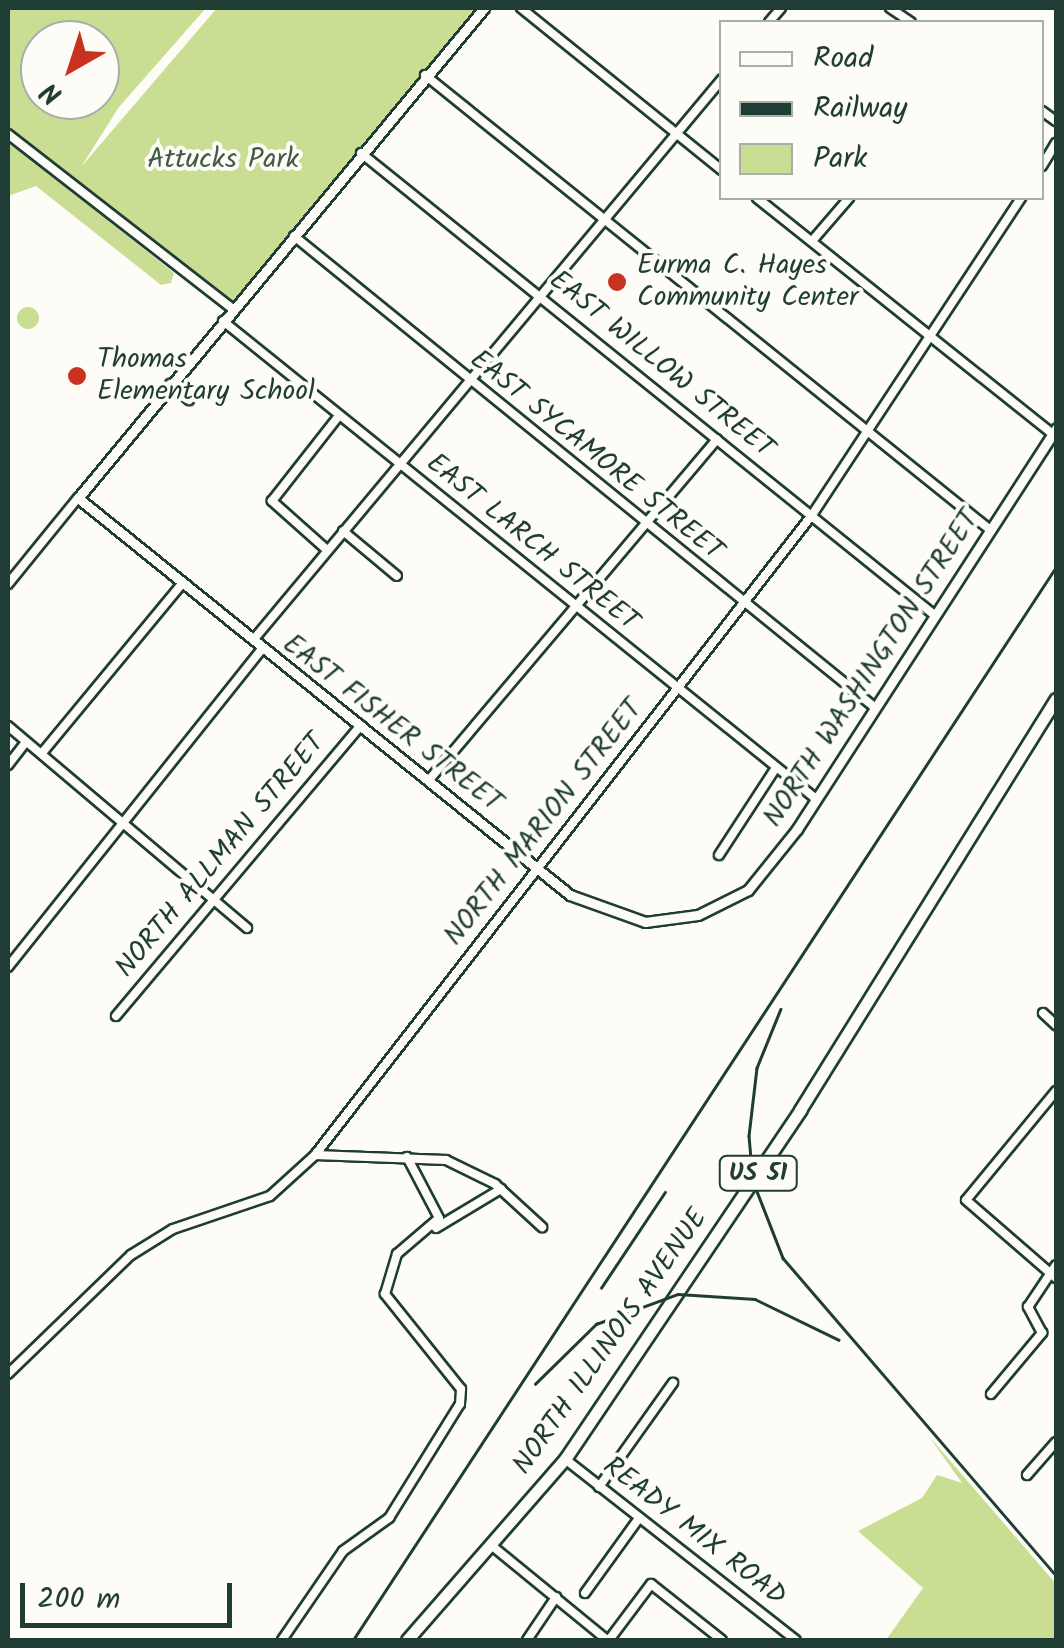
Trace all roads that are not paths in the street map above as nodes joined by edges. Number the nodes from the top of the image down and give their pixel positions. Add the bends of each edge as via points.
1 (484, 8) edge
2 (521, 8) edge
3 (426, 75) junction
4 (719, 83) edge
5 (676, 133) junction
6 (8, 134) edge
7 (361, 153) junction
8 (719, 168) edge
9 (760, 200) edge
10 (847, 200) edge
11 (1020, 200) edge
12 (605, 219) junction
13 (294, 236) junction
14 (812, 241) junction
15 (540, 298) junction
16 (233, 309) junction
17 (223, 321) junction
18 (932, 336) junction
19 (469, 381) junction
20 (170, 384) junction
21 (189, 400) dead end
22 (337, 418) junction
23 (1054, 431) edge
24 (869, 433) junction
25 (717, 439) junction
26 (398, 464) junction
27 (78, 498) junction
28 (812, 515) junction
29 (644, 524) junction
30 (989, 530) junction
31 (343, 531) junction
32 (327, 550) junction
33 (397, 576) dead end
34 (8, 584) edge
35 (181, 584) junction
36 (742, 603) junction
37 (575, 607) junction
38 (932, 613) junction
39 (254, 639) junction
40 (261, 650) junction
41 (677, 688) junction
42 (873, 706) junction
43 (1054, 708) edge
44 (361, 725) junction
45 (8, 726) edge
46 (26, 742) junction
47 (42, 753) junction
48 (8, 765) edge
49 (776, 770) junction
50 (429, 780) junction
51 (815, 798) junction
52 (124, 824) junction
53 (719, 855) dead end
54 (536, 868) junction
55 (215, 900) junction
56 (704, 913) joint
57 (247, 928) dead end
58 (8, 966) edge
59 (1043, 1012) dead end
60 (116, 1016) dead end
61 (1056, 1024) edge
62 (1056, 1091) edge
63 (314, 1155) junction
64 (407, 1157) junction
65 (501, 1189) junction
66 (542, 1227) dead end
67 (436, 1228) junction
68 (1054, 1272) edge
69 (8, 1374) edge
70 (673, 1382) dead end
71 (991, 1394) dead end
72 (1056, 1442) edge
73 (565, 1459) junction
74 (1028, 1475) dead end
75 (600, 1487) junction
76 (639, 1518) junction
77 (491, 1545) junction
78 (584, 1593) dead end
79 (556, 1597) junction
80 (282, 1640) edge
81 (407, 1640) edge
82 (527, 1640) edge
83 (608, 1640) edge
84 (722, 1640) edge
85 (796, 1640) edge

1 - 3 street
2 - 5 street
3 - 7 street
3 - 12 street
4 - 5 street
5 - 8 street
5 - 12 street
6 - 16 street
7 - 13 street
7 - 15 street, EAST WILLOW STREET
9 - 14 street
10 - 14 street
11 - 18 street, NORTH MARION STREET
12 - 15 street
12 - 24 street
13 - 16 street
13 - 19 street, EAST SYCAMORE STREET
14 - 18 street
15 - 19 street
15 - 25 street, EAST WILLOW STREET
16 - 17 street
17 - 20 street
17 - 22 street, EAST LARCH STREET
18 - 23 street
18 - 24 street, NORTH MARION STREET
19 - 26 street
19 - 29 street, EAST SYCAMORE STREET
20 - 21 street
20 - 27 street
22 - 26 street, EAST LARCH STREET
22 - 32 street via 272,501
23 - 30 street, NORTH WASHINGTON STREET
24 - 28 street, NORTH MARION STREET
24 - 30 street
25 - 28 street, EAST WILLOW STREET
25 - 29 street
26 - 31 street
26 - 37 street, EAST LARCH STREET
27 - 34 street
27 - 35 street, EAST FISHER STREET
28 - 36 street, NORTH MARION STREET
28 - 38 street, EAST WILLOW STREET
29 - 36 street, EAST SYCAMORE STREET
29 - 37 street
30 - 38 street, NORTH WASHINGTON STREET
31 - 32 street
31 - 33 street
32 - 39 street
35 - 39 street, EAST FISHER STREET
35 - 47 street
36 - 41 street, NORTH MARION STREET
36 - 42 street, EAST SYCAMORE STREET
37 - 41 street, EAST LARCH STREET
37 - 50 street
38 - 42 street, NORTH WASHINGTON STREET
39 - 40 street, EAST FISHER STREET
40 - 44 street, EAST FISHER STREET
40 - 52 street
41 - 49 street, EAST LARCH STREET
41 - 54 street, NORTH MARION STREET
42 - 51 street, NORTH WASHINGTON STREET
43 - 73 main road, NORTH ILLINOIS AVENUE / US 51 via 800,1110
44 - 50 street, EAST FISHER STREET
44 - 55 street, NORTH ALLMAN STREET
45 - 46 street
46 - 47 street
46 - 48 street
47 - 52 street
49 - 51 street, EAST LARCH STREET
49 - 53 street
50 - 54 street, EAST FISHER STREET
51 - 56 street, NORTH WASHINGTON STREET via 748,890
52 - 55 street
52 - 58 street
54 - 56 street, EAST FISHER STREET via 622,919
54 - 63 street, NORTH MARION STREET
55 - 57 street
55 - 60 street, NORTH ALLMAN STREET
59 - 61 street
62 - 68 street via 966,1200
63 - 64 street
63 - 69 street, NORTH MARION STREET via 270,1196 173,1230 131,1255
64 - 65 street via 446,1160
64 - 67 street via 429,1188
65 - 66 street
65 - 67 street
67 - 80 street via 398,1254 385,1294 461,1389 460,1404 389,1518 343,1551
68 - 71 street via 1028,1307 1042,1332
70 - 75 street
72 - 74 street
73 - 75 street, READY MIX ROAD
73 - 77 main road, NORTH ILLINOIS AVENUE / US 51
75 - 76 street, READY MIX ROAD
76 - 78 street
76 - 85 street, READY MIX ROAD
77 - 79 street
77 - 81 main road, NORTH ILLINOIS AVENUE / US 51
79 - 82 street
79 - 83 street
83 - 84 street via 651,1584

